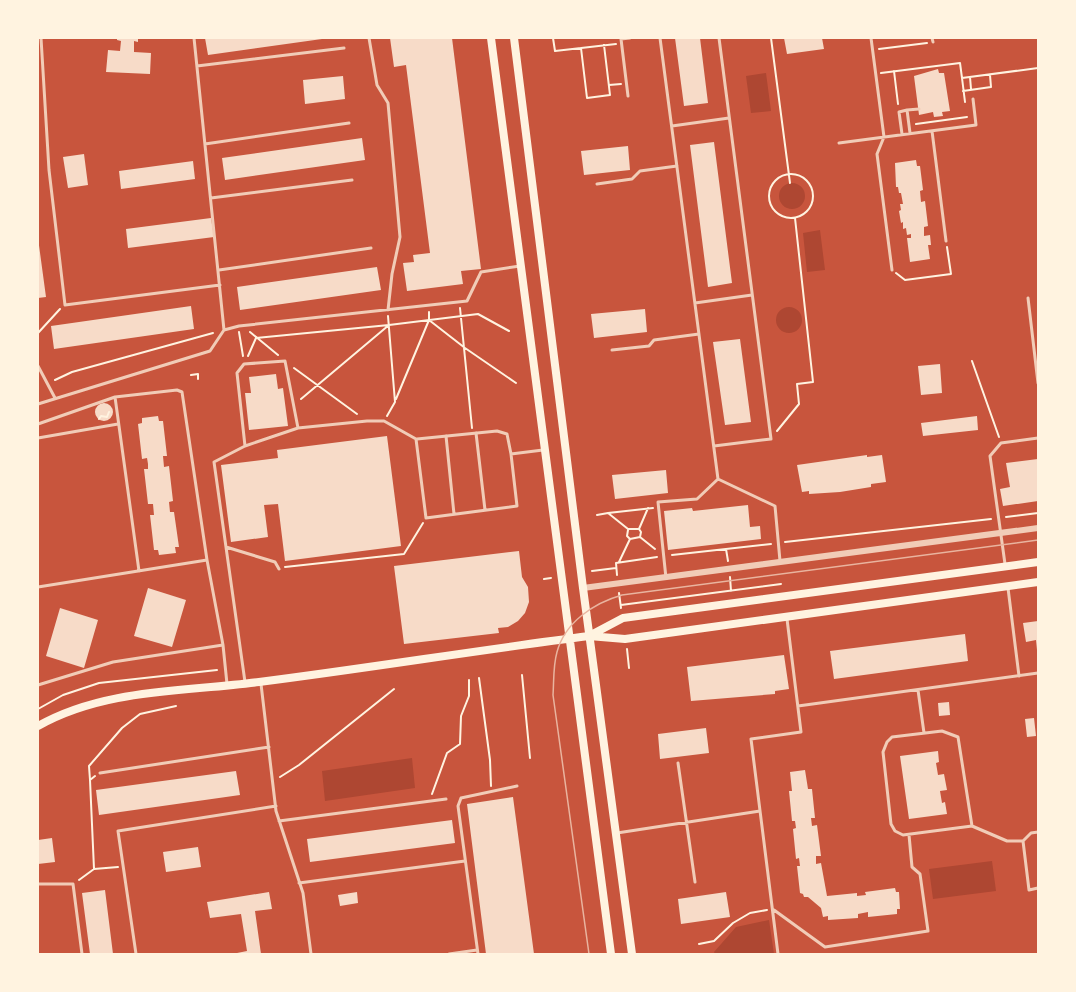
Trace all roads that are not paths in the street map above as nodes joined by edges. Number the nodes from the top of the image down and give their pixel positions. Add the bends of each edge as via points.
1 (41, 38) edge
2 (194, 38) edge
3 (369, 38) edge
4 (491, 38) edge
5 (514, 38) edge
6 (630, 38) edge
7 (660, 38) edge
8 (719, 38) edge
9 (871, 38) edge
10 (344, 48) dead end
11 (197, 66) junction
12 (628, 96) dead end
13 (973, 99) road end
14 (919, 109) dead end
15 (908, 111) junction
16 (729, 118) junction
17 (349, 123) dead end
18 (672, 126) junction
19 (932, 131) junction
20 (910, 134) junction
21 (902, 135) junction
22 (884, 137) junction
23 (839, 143) dead end
24 (205, 144) junction
25 (677, 166) junction
26 (352, 180) dead end
27 (597, 184) dead end
28 (211, 198) junction
29 (946, 241) road end
30 (371, 248) dead end
31 (520, 266) junction
32 (219, 270) junction
33 (892, 270) road end
34 (220, 285) junction
35 (752, 295) junction
36 (1028, 298) dead end
37 (695, 303) junction
38 (388, 310) junction
39 (224, 330) junction
40 (699, 334) junction
41 (612, 350) dead end
42 (38, 366) edge
43 (1038, 382) edge
44 (115, 397) junction
45 (55, 398) junction
46 (38, 404) edge
47 (38, 424) edge
48 (118, 424) junction
49 (298, 428) junction
50 (474, 434) junction
51 (446, 436) junction
52 (38, 438) edge
53 (1038, 438) edge
54 (417, 439) junction
55 (245, 446) junction
56 (714, 446) junction
57 (544, 449) junction
58 (511, 454) junction
59 (718, 479) junction
60 (485, 510) junction
61 (454, 514) junction
62 (1038, 528) edge
63 (1000, 533) junction
64 (226, 547) junction
65 (207, 560) junction
66 (1038, 562) edge
67 (781, 564) junction
68 (1005, 566) junction
69 (282, 568) road end
70 (140, 571) junction
71 (666, 578) junction
72 (1038, 582) edge
73 (1007, 586) junction
74 (38, 587) edge
75 (582, 588) junction
76 (787, 617) junction
77 (589, 636) junction
78 (570, 639) junction
79 (223, 645) junction
80 (1038, 673) edge
81 (1019, 676) junction
82 (261, 682) junction
83 (246, 684) junction
84 (38, 685) edge
85 (228, 686) junction
86 (918, 690) junction
87 (798, 706) junction
88 (38, 726) edge
89 (924, 733) junction
90 (269, 747) junction
91 (678, 763) dead end
92 (100, 773) road end
93 (518, 786) dead end
94 (446, 799) dead end
95 (276, 806) junction
96 (760, 811) junction
97 (279, 820) junction
98 (687, 822) junction
99 (972, 826) junction
100 (1038, 832) edge
101 (616, 833) junction
102 (909, 835) junction
103 (1023, 841) junction
104 (465, 861) junction
105 (695, 882) dead end
106 (299, 883) junction
107 (38, 884) edge
108 (1038, 888) edge
109 (773, 909) junction
110 (477, 952) edge
111 (82, 954) edge
112 (136, 954) edge
113 (311, 954) edge
114 (449, 954) edge
115 (610, 954) edge
116 (632, 954) edge
117 (778, 954) edge

1 - 34 lane via 49,170 64,304
2 - 11 lane
3 - 38 lane via 377,85 388,103 399,237
4 - 31 main road
5 - 75 main road
6 - 12 lane via 621,39
7 - 18 lane
8 - 16 lane
9 - 22 lane
10 - 11 lane
11 - 24 lane
13 - 19 lane via 976,125
14 - 15 lane
15 - 20 lane
15 - 21 lane via 899,112
16 - 18 lane
16 - 35 lane
17 - 24 lane
18 - 25 lane
19 - 20 lane
19 - 29 lane
20 - 21 lane
21 - 22 lane
22 - 23 lane
22 - 33 lane via 877,154
24 - 28 lane
25 - 27 lane via 640,171 632,179
25 - 37 lane
26 - 28 lane
28 - 32 lane
30 - 32 lane
31 - 38 lane via 481,272 467,301
31 - 57 main road
32 - 34 lane
34 - 39 lane
35 - 37 lane
35 - 56 lane via 771,439
36 - 43 lane
37 - 40 lane
38 - 39 lane
39 - 45 lane via 210,351
40 - 41 lane
40 - 56 lane
42 - 45 lane
44 - 47 lane
44 - 48 lane
44 - 65 lane via 182,392
45 - 46 lane
48 - 52 lane
48 - 70 lane
49 - 54 lane via 384,421
49 - 55 lane
49 - 55 lane via 285,361 244,364 237,373
50 - 51 lane
50 - 58 lane via 507,434
50 - 60 lane
51 - 54 lane
51 - 61 lane
53 - 63 lane via 1001,443 990,456
54 - 61 lane via 426,518
55 - 64 lane via 214,462
56 - 59 lane
57 - 58 lane
57 - 78 main road
58 - 60 lane via 517,506
59 - 67 lane via 775,507
59 - 71 lane via 698,499 658,502
60 - 61 lane
62 - 63 street
63 - 67 street
63 - 68 lane
64 - 69 lane via 275,562
64 - 83 lane
65 - 70 lane
65 - 79 lane
66 - 68 main road
67 - 71 street
68 - 77 main road via 622,618
70 - 74 lane
71 - 75 street
72 - 73 main road
73 - 76 main road
73 - 81 lane
75 - 77 main road
76 - 77 main road via 625,639
76 - 87 lane
77 - 78 main road
77 - 101 main road
78 - 82 main road
78 - 115 main road
79 - 84 lane via 113,662
79 - 85 lane
80 - 81 lane
81 - 86 lane
82 - 83 main road
82 - 90 lane
83 - 85 main road
85 - 88 main road via 95,702
86 - 87 lane
86 - 89 lane
87 - 96 lane via 801,732 751,739
89 - 99 lane via 942,730 958,737
89 - 102 lane via 892,737 883,752 891,824 903,836
90 - 92 lane
90 - 95 lane
91 - 98 lane
93 - 104 lane via 461,798 458,806
94 - 97 lane
95 - 97 lane
95 - 112 lane via 118,831
96 - 98 lane
96 - 109 lane
97 - 106 lane
98 - 101 lane
98 - 105 lane
99 - 102 lane
99 - 103 lane via 1007,841
100 - 103 lane
101 - 116 main road
102 - 109 lane via 912,867 920,874 928,931 825,946
103 - 108 lane via 1029,890
104 - 106 lane
104 - 110 lane
106 - 113 lane
107 - 111 lane via 73,884
109 - 117 lane
110 - 114 lane

